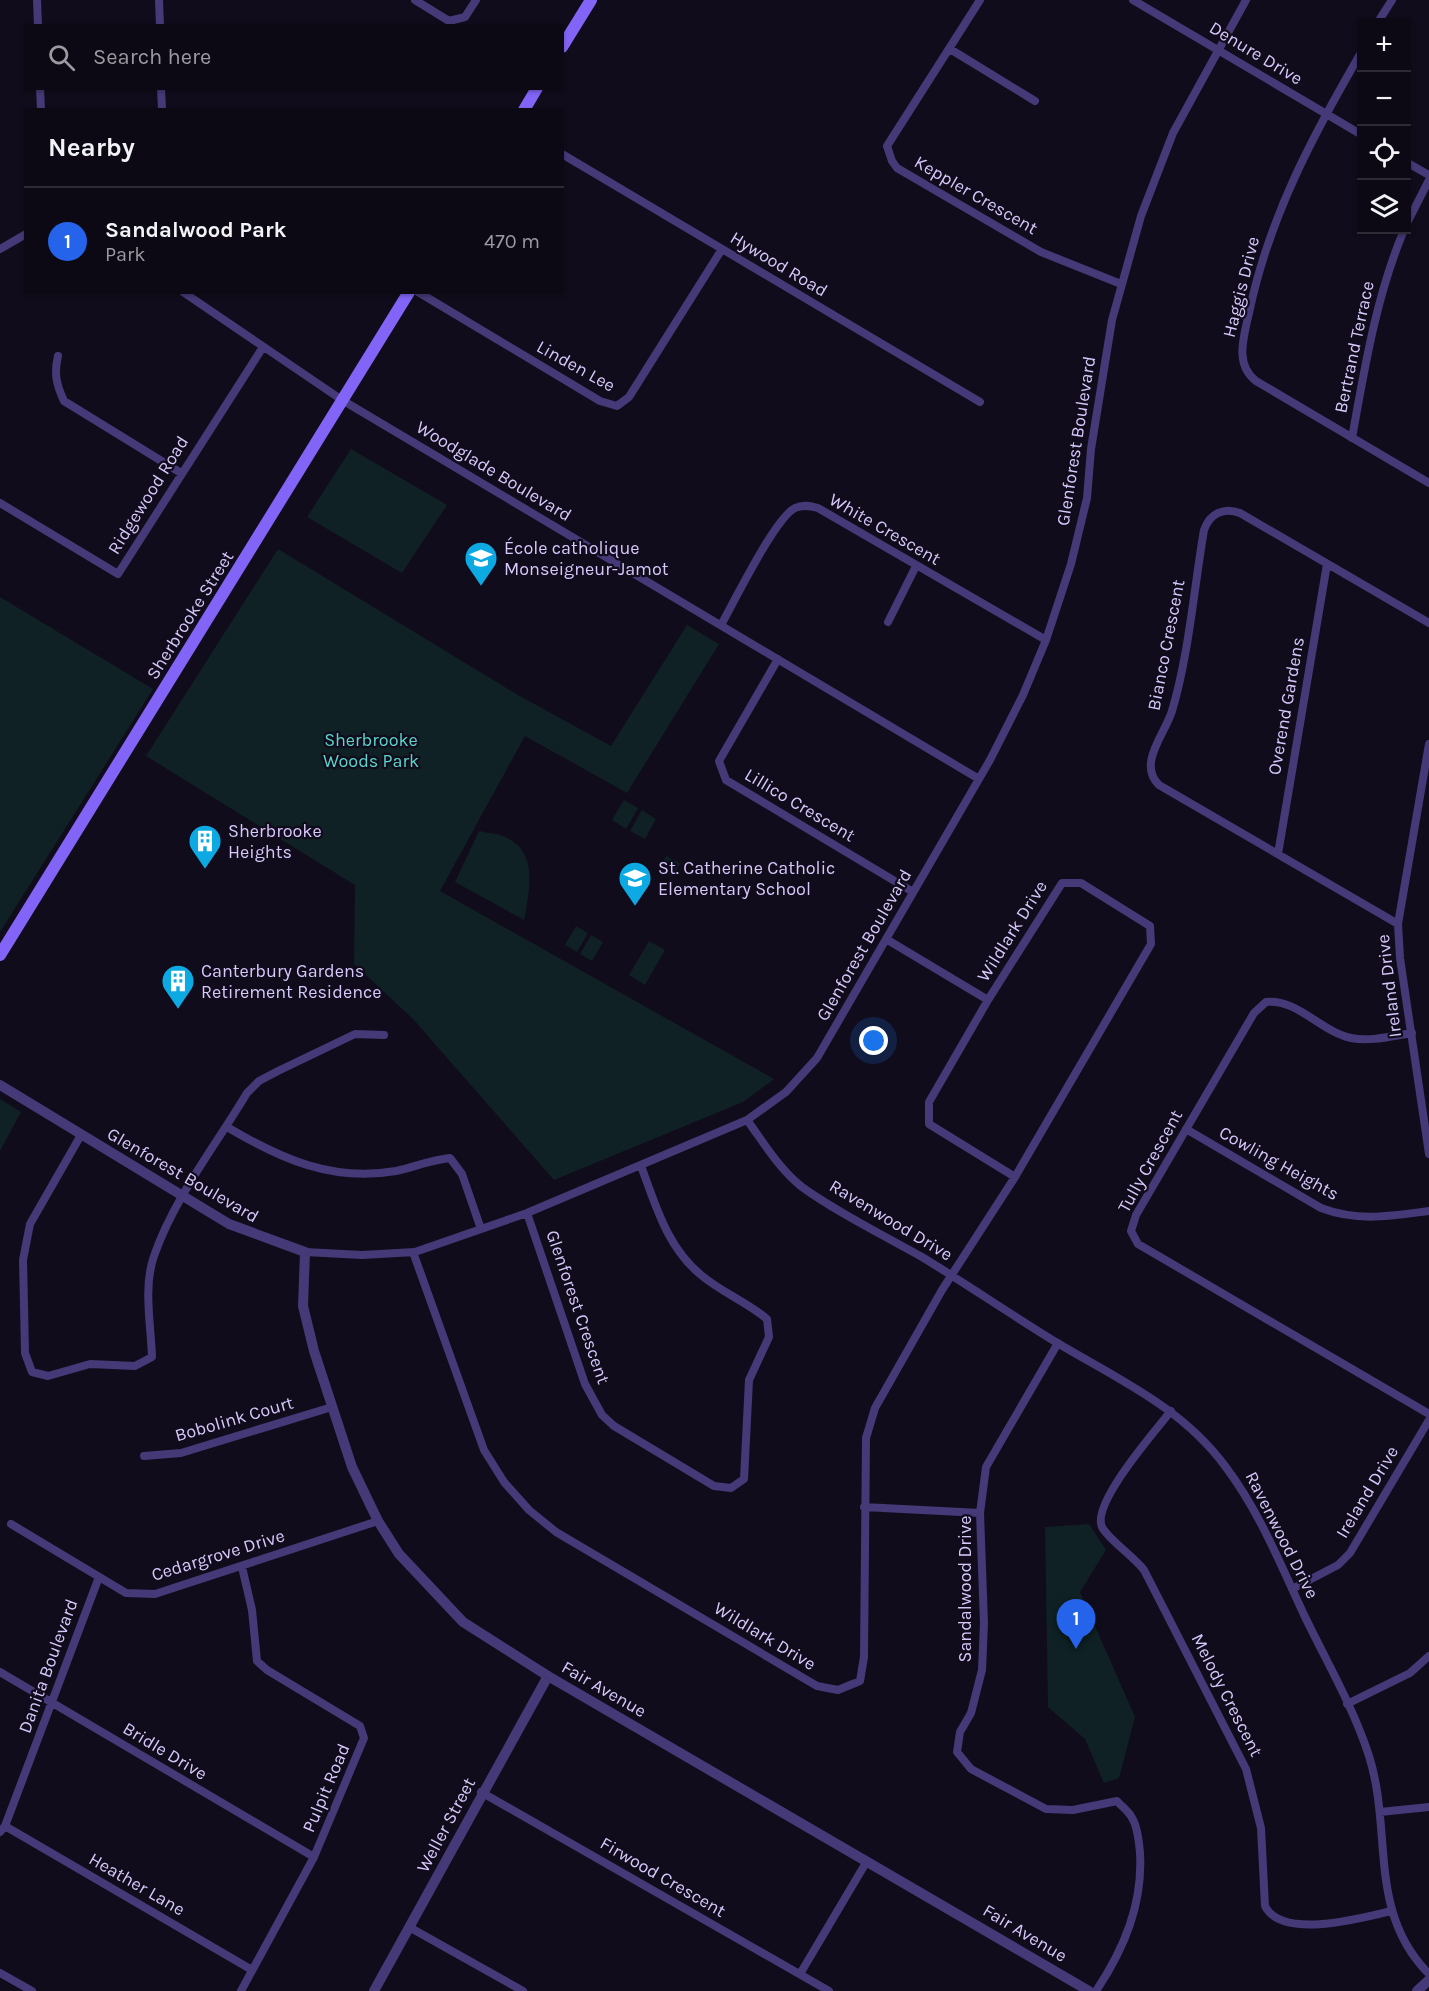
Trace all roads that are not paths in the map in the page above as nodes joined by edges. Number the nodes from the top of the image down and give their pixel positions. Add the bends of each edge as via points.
1 (37, 0) edge
2 (159, 0) edge
3 (415, 0) edge
4 (476, 0) edge
5 (591, 0) edge
6 (980, 0) edge
7 (1133, 0) edge
8 (1246, 0) edge
9 (1392, 0) edge
10 (1381, 18) edge
11 (38, 24) edge
12 (160, 24) edge
13 (564, 44) edge
14 (950, 48) junction
15 (1218, 48) junction
16 (1357, 60) edge
17 (40, 90) edge
18 (161, 90) edge
19 (536, 90) edge
20 (1035, 101) dead end
21 (41, 108) edge
22 (162, 108) edge
23 (525, 108) edge
24 (1325, 114) junction
25 (1357, 132) edge
26 (564, 155) edge
27 (1411, 164) edge
28 (1429, 175) edge
29 (1429, 180) edge
30 (1411, 217) edge
31 (1403, 234) edge
32 (24, 235) edge
33 (0, 249) edge
34 (722, 249) junction
35 (1121, 284) junction
36 (186, 294) edge
37 (408, 294) edge
38 (421, 294) edge
39 (263, 347) junction
40 (58, 356) dead end
41 (342, 400) junction
42 (980, 402) dead end
43 (1352, 438) junction
44 (181, 473) junction
45 (1429, 483) edge
46 (0, 503) edge
47 (1327, 564) junction
48 (916, 566) junction
49 (888, 621) dead end
50 (1429, 623) edge
51 (721, 625) junction
52 (1046, 640) junction
53 (778, 659) junction
54 (1429, 744) edge
55 (980, 779) junction
56 (1278, 854) junction
57 (913, 892) junction
58 (1398, 924) junction
59 (886, 939) junction
60 (0, 955) edge
61 (987, 1000) junction
62 (1412, 1033) junction
63 (384, 1035) dead end
64 (0, 1084) edge
65 (747, 1120) junction
66 (227, 1127) junction
67 (1186, 1129) junction
68 (81, 1135) junction
69 (1429, 1154) edge
70 (640, 1166) junction
71 (1015, 1177) junction
72 (183, 1197) junction
73 (1429, 1211) edge
74 (527, 1212) junction
75 (481, 1229) junction
76 (305, 1252) junction
77 (413, 1252) junction
78 (952, 1275) junction
79 (1058, 1343) junction
80 (332, 1407) junction
81 (1171, 1411) junction
82 (1429, 1414) edge
83 (1429, 1420) edge
84 (144, 1456) dead end
85 (864, 1507) junction
86 (980, 1513) junction
87 (378, 1521) junction
88 (11, 1524) dead end
89 (242, 1567) junction
90 (99, 1577) junction
91 (1292, 1589) junction
92 (1429, 1656) edge
93 (0, 1672) edge
94 (548, 1676) junction
95 (52, 1703) junction
96 (1347, 1704) junction
97 (481, 1792) junction
98 (1429, 1807) edge
99 (1380, 1812) junction
100 (3, 1829) edge
101 (314, 1857) junction
102 (867, 1861) junction
103 (1391, 1911) junction
104 (409, 1927) junction
105 (252, 1970) junction
106 (0, 1973) edge
107 (800, 1974) junction
108 (1429, 1974) edge
109 (1429, 1980) edge
110 (32, 1991) edge
111 (241, 1991) edge
112 (374, 1991) edge
113 (523, 1991) edge
114 (829, 1991) edge
115 (1089, 1991) edge
116 (1096, 1991) edge
117 (1417, 1991) edge

1 - 11 street
2 - 12 street
3 - 4 street via 449,21 465,17
5 - 13 main road
6 - 14 street, Keppler Crescent
7 - 15 street, Denure Drive
8 - 15 street, Glenforest Boulevard
9 - 10 street
14 - 20 street
14 - 35 street, Keppler Crescent via 887,146 897,168 1041,252
15 - 24 street, Denure Drive
15 - 35 street, Glenforest Boulevard via 1173,134
16 - 24 street, Haggis Drive
17 - 21 street
18 - 22 street
19 - 23 main road
24 - 25 street, Denure Drive
24 - 43 street, Haggis Drive via 1297,167 1273,228 1254,291 1242,358 1246,371 1256,381
26 - 34 street, Hywood Road
27 - 28 street
29 - 30 street
31 - 43 street, Bertrand Terrace via 1373,325
32 - 33 street
34 - 38 street, Linden Lee via 628,397 617,406 600,402
34 - 42 street, Hywood Road
35 - 52 street, Glenforest Boulevard via 1087,498
36 - 39 street, Woodglade Boulevard
37 - 41 main road, Sherbrooke Street
39 - 41 street, Woodglade Boulevard
39 - 44 street, Ridgewood Road
40 - 44 street via 57,387 64,400
41 - 51 street, Woodglade Boulevard
41 - 60 main road, Sherbrooke Street
43 - 45 street, Haggis Drive
44 - 46 street, Ridgewood Road via 118,574
47 - 50 street, Bianco Crescent
47 - 56 street, Overend Gardens
47 - 56 street, Bianco Crescent via 1240,513 1225,510 1211,517 1204,530 1175,700 1150,761 1150,772 1159,785
48 - 49 street
48 - 51 street, White Crescent via 818,508 795,508 777,528
48 - 52 street, White Crescent
51 - 53 street, Woodglade Boulevard
52 - 55 street, Glenforest Boulevard
53 - 55 street, Woodglade Boulevard
53 - 57 street, Lillico Crescent via 719,761 726,780
54 - 58 street, Ireland Drive
55 - 57 street, Glenforest Boulevard
56 - 58 street, Bianco Crescent
57 - 59 street, Glenforest Boulevard
58 - 62 street, Ireland Drive
59 - 61 street
59 - 65 street, Glenforest Boulevard via 817,1058 786,1092
61 - 71 street, Wildlark Drive via 929,1102 929,1124
61 - 71 street, Wildlark Drive via 1062,884 1081,884 1150,926 1148,951
62 - 67 street, Tully Crescent via 1351,1038 1283,1002 1266,1002 1254,1013
62 - 69 street, Ireland Drive
63 - 66 street via 355,1034 259,1081
64 - 68 street, Glenforest Boulevard
65 - 70 street, Glenforest Boulevard
65 - 78 street, Ravenwood Drive via 780,1166 802,1186
66 - 72 street
66 - 75 street via 271,1153 328,1172 397,1170 450,1158 462,1174
67 - 73 street, Cowling Heights via 1340,1216 1374,1219
67 - 82 street, Tully Crescent via 1136,1215 1133,1239
68 - 72 street, Glenforest Boulevard
68 - 72 street via 30,1224 23,1260 25,1353 32,1371 48,1376 90,1364 135,1366 152,1357 149,1285 154,1257
70 - 74 street, Glenforest Boulevard
70 - 74 street, Glenforest Crescent via 664,1230 681,1257 702,1277 767,1319 769,1337 749,1380 744,1479 731,1488 714,1486 602,1415 585,1384
71 - 78 street, Wildlark Drive
72 - 76 street, Glenforest Boulevard via 243,1230
74 - 75 street, Glenforest Boulevard
75 - 77 street, Glenforest Boulevard
76 - 77 street, Glenforest Boulevard
76 - 80 street, Fair Avenue via 303,1306
77 - 85 street, Wildlark Drive via 484,1450 504,1482 529,1510 556,1532 817,1686 838,1690 860,1681 864,1657
78 - 79 street, Ravenwood Drive
78 - 85 street, Wildlark Drive via 875,1408 866,1438
79 - 81 street, Ravenwood Drive
79 - 86 street, Sandalwood Drive via 986,1467
80 - 84 street, Bobolink Court via 181,1453
80 - 87 street, Fair Avenue via 352,1467
81 - 91 street, Ravenwood Drive via 1202,1438 1235,1480
81 - 103 street, Melody Crescent via 1114,1486 1102,1506 1100,1520 1108,1536 1132,1554 1144,1570 1246,1769 1261,1828 1265,1906 1269,1913 1286,1922 1346,1922
83 - 91 street, Ireland Drive via 1350,1553 1338,1565
85 - 86 street
86 - 116 street, Sandalwood Drive via 982,1670 957,1752 971,1769 1046,1809 1073,1810 1117,1801 1132,1818 1140,1844 1139,1899 1131,1927
87 - 89 street, Cedargrove Drive
87 - 94 street, Fair Avenue via 399,1554 463,1622
88 - 90 street, Cedargrove Drive
89 - 90 street, Cedargrove Drive via 155,1594 126,1593
89 - 101 street, Pulpit Road via 252,1610 257,1661 360,1726 364,1738
90 - 95 street, Danita Boulevard
91 - 96 street, Ravenwood Drive
92 - 96 street via 1410,1673
93 - 95 street, Bridle Drive
94 - 97 street, Weller Street
94 - 102 street, Fair Avenue
95 - 100 street, Danita Boulevard
95 - 101 street, Bridle Drive
96 - 99 street, Ravenwood Drive via 1369,1755
97 - 104 street, Weller Street
97 - 107 street, Firwood Crescent
98 - 99 street
99 - 103 street, Ravenwood Drive
100 - 105 street, Heather Lane
101 - 105 street, Pulpit Road
102 - 107 street
102 - 115 street, Fair Avenue
103 - 108 street, Ravenwood Drive via 1409,1949
104 - 112 street, Weller Street
104 - 113 street
105 - 111 street, Pulpit Road
106 - 110 street
107 - 114 street, Firwood Crescent
109 - 117 street

